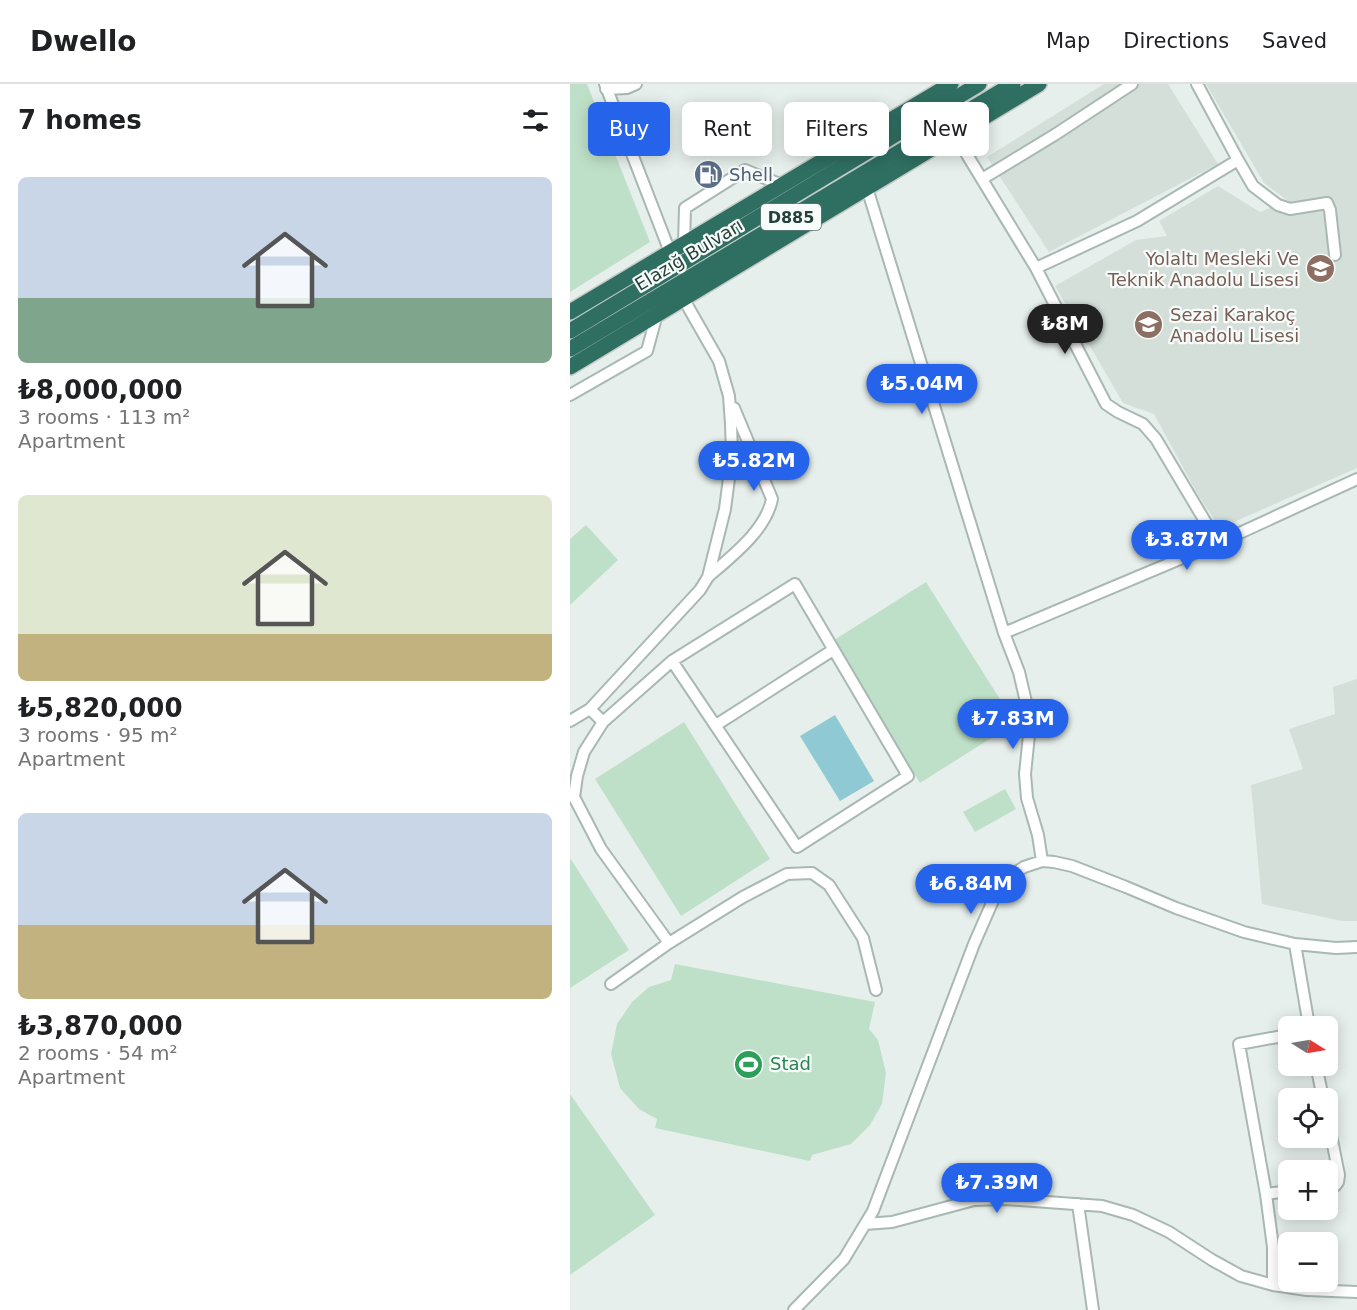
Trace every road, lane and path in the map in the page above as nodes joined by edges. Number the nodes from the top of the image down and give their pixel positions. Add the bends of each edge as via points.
1 (636, 84) edge
2 (951, 84) edge
3 (979, 84) edge
4 (1012, 84) edge
5 (1039, 84) edge
6 (1132, 84) edge
7 (1197, 84) edge
8 (605, 86) edge
9 (989, 114) edge
10 (920, 156) edge
11 (968, 156) edge
12 (1238, 160) junction
13 (982, 179) junction
14 (782, 185) junction
15 (867, 188) junction
16 (684, 243) junction
17 (670, 252) junction
18 (1335, 255) dead end
19 (1036, 268) junction
20 (682, 298) junction
21 (570, 312) edge
22 (657, 314) junction
23 (570, 330) edge
24 (570, 349) edge
25 (570, 367) edge
26 (570, 395) edge
27 (729, 396) junction
28 (1357, 479) edge
29 (1218, 543) junction
30 (708, 577) junction
31 (1004, 633) junction
32 (833, 650) junction
33 (672, 661) junction
34 (590, 709) junction
35 (570, 721) edge
36 (603, 722) junction
37 (716, 725) junction
38 (1042, 861) junction
39 (669, 943) junction
40 (1294, 944) junction
41 (1357, 947) edge
42 (610, 984) dead end
43 (876, 990) dead end
44 (1307, 1016) edge
45 (1278, 1037) edge
46 (1278, 1192) edge
47 (1266, 1194) junction
48 (1078, 1204) junction
49 (866, 1224) junction
50 (1273, 1285) junction
51 (1357, 1292) edge
52 (794, 1310) edge
53 (1094, 1310) edge

1 - 8 street via 627,88
2 - 14 highway
3 - 23 highway, Elazığ Bulvarı / D885
4 - 24 highway, Elazığ Bulvarı / D885
5 - 9 highway
6 - 13 street
7 - 12 street
8 - 17 street
10 - 15 highway
11 - 13 street
12 - 18 street via 1253,186 1278,206 1290,209 1327,203
12 - 19 street via 1137,221
13 - 19 street
14 - 16 highway
14 - 16 street via 745,170 685,208
15 - 20 highway
15 - 31 street
16 - 17 highway
17 - 21 highway
19 - 29 street via 1106,404 1143,424 1156,439
20 - 22 highway
20 - 27 street via 719,361
22 - 25 highway
22 - 26 street via 648,351
27 - 30 street via 730,479
27 - 30 street via 772,499 764,520 742,547
28 - 29 street
29 - 31 street
30 - 34 street
31 - 38 street via 1026,702 1027,798
32 - 33 street via 795,584
32 - 37 street
32 - 37 street via 908,776 798,848
33 - 36 street
33 - 37 street
34 - 35 street
34 - 36 street
36 - 39 street via 584,752 573,797 601,849
38 - 40 street via 1072,866 1244,932
38 - 49 street via 1009,876 995,896
39 - 42 street
39 - 43 street via 787,874 812,873 829,885 862,938
40 - 41 street
40 - 44 street
45 - 47 street via 1239,1044
46 - 47 street
47 - 50 street
48 - 49 street via 974,1200 892,1222
48 - 50 street via 1133,1215 1241,1275
48 - 53 street
49 - 52 street via 844,1259
50 - 51 street

